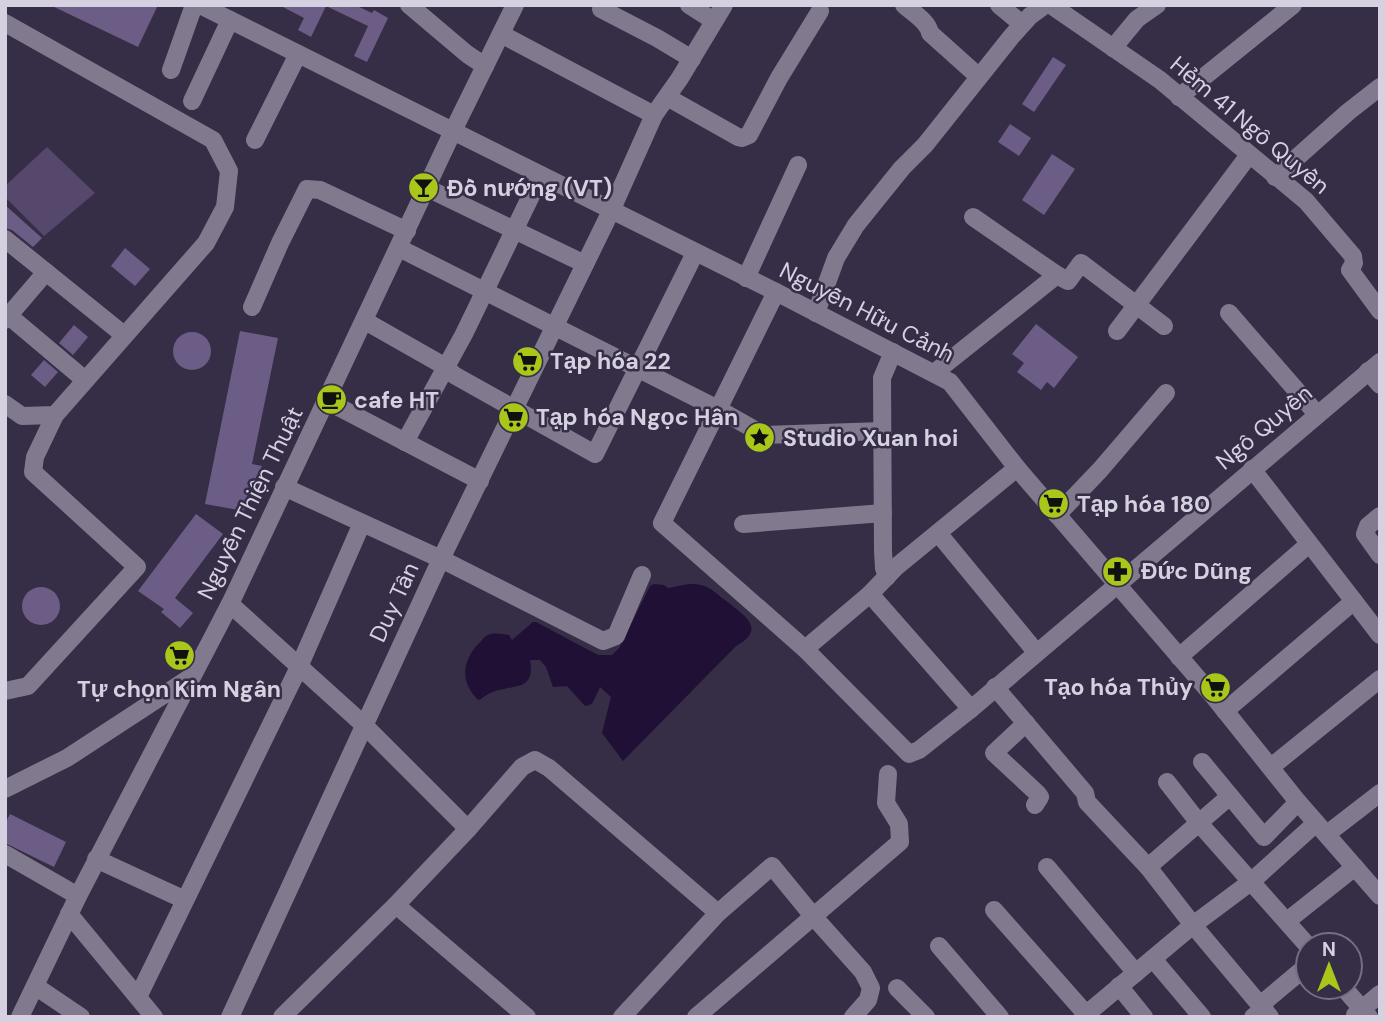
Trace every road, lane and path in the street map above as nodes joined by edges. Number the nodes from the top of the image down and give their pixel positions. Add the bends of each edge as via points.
1 (194, 5) edge
2 (200, 5) edge
3 (409, 5) edge
4 (515, 5) edge
5 (604, 5) edge
6 (690, 5) edge
7 (724, 5) edge
8 (904, 5) edge
9 (999, 5) edge
10 (1293, 5) edge
11 (1046, 6) edge
12 (1154, 6) edge
13 (820, 11) dead end
14 (230, 20) junction
15 (714, 21) junction
16 (5, 23) edge
17 (1021, 24) junction
18 (501, 34) junction
19 (1113, 48) junction
20 (298, 54) junction
21 (692, 59) junction
22 (485, 66) junction
23 (171, 70) dead end
24 (978, 76) junction
25 (1380, 87) edge
26 (667, 97) junction
27 (1179, 97) junction
28 (192, 101) dead end
29 (654, 115) junction
30 (453, 131) junction
31 (255, 140) dead end
32 (1249, 155) junction
33 (798, 165) dead end
34 (541, 175) junction
35 (1275, 177) junction
36 (427, 188) junction
37 (611, 211) junction
38 (973, 217) dead end
39 (407, 230) junction
40 (514, 230) junction
41 (5, 239) edge
42 (399, 248) junction
43 (695, 253) junction
44 (585, 264) junction
45 (46, 272) junction
46 (1057, 275) junction
47 (746, 278) junction
48 (484, 292) junction
49 (776, 292) junction
50 (1137, 304) junction
51 (252, 307) dead end
52 (1380, 311) edge
53 (816, 313) junction
54 (1229, 313) dead end
55 (7, 318) edge
56 (365, 321) junction
57 (1164, 326) dead end
58 (555, 327) junction
59 (1117, 331) dead end
60 (124, 335) junction
61 (893, 352) junction
62 (446, 367) junction
63 (637, 368) junction
64 (934, 373) junction
65 (1376, 373) edge
66 (85, 380) junction
67 (1166, 393) dead end
68 (327, 401) junction
69 (5, 404) edge
70 (516, 407) junction
71 (718, 409) junction
72 (1317, 414) junction
73 (55, 415) junction
74 (882, 431) junction
75 (405, 442) junction
76 (1017, 468) junction
77 (1252, 469) junction
78 (480, 481) junction
79 (284, 487) junction
80 (883, 513) junction
81 (1057, 515) junction
82 (1380, 516) edge
83 (362, 523) junction
84 (743, 524) dead end
85 (938, 533) junction
86 (1309, 544) junction
87 (1380, 555) edge
88 (442, 559) junction
89 (642, 575) dead end
90 (887, 577) junction
91 (1116, 584) junction
92 (870, 594) junction
93 (1354, 601) junction
94 (230, 604) junction
95 (1379, 633) edge
96 (804, 649) junction
97 (1037, 652) junction
98 (1179, 657) junction
99 (299, 667) junction
100 (191, 677) junction
101 (1380, 679) edge
102 (995, 687) junction
103 (5, 691) edge
104 (971, 709) junction
105 (1225, 710) junction
106 (1026, 723) junction
107 (364, 725) junction
108 (1202, 762) dead end
109 (1271, 767) junction
110 (888, 774) dead end
111 (1167, 782) dead end
112 (5, 789) edge
113 (1380, 793) edge
114 (1230, 796) junction
115 (1298, 802) junction
116 (1035, 805) dead end
117 (1199, 823) junction
118 (468, 828) junction
119 (1322, 829) junction
120 (5, 854) edge
121 (96, 859) junction
122 (1047, 867) dead end
123 (1148, 867) junction
124 (1355, 867) junction
125 (1252, 881) junction
126 (1378, 891) edge
127 (78, 896) junction
128 (185, 900) junction
129 (396, 905) junction
130 (994, 910) dead end
131 (718, 913) junction
132 (69, 914) junction
133 (813, 916) junction
134 (1287, 921) junction
135 (1193, 925) junction
136 (1295, 931) edge
137 (939, 946) dead end
138 (1153, 959) junction
139 (1136, 973) junction
140 (1294, 977) edge
141 (35, 986) junction
142 (1119, 986) junction
143 (897, 988) dead end
144 (1380, 994) edge
145 (138, 997) junction
146 (1262, 1014) edge
147 (1361, 1014) edge
148 (1084, 1015) edge
149 (20, 1017) edge
150 (81, 1017) edge
151 (154, 1017) edge
152 (230, 1017) edge
153 (282, 1017) edge
154 (527, 1017) edge
155 (622, 1017) edge
156 (696, 1017) edge
157 (853, 1017) edge
158 (926, 1017) edge
159 (1000, 1017) edge
160 (1144, 1017) edge
161 (1202, 1017) edge

1 - 23 street
2 - 14 street, Nguyễn Hữu Cảnh
3 - 22 street
4 - 18 street, Nguyễn Thiện Thuật
5 - 21 street via 601,9
6 - 15 street
7 - 15 street, Duy Tân
8 - 24 street
9 - 17 street
10 - 27 street
11 - 17 street
11 - 19 street, Hẻm 41 Ngô Quyền
12 - 19 street
13 - 26 street via 749,135 738,138
14 - 20 street, Nguyễn Hữu Cảnh
14 - 28 street
15 - 21 street, Duy Tân
16 - 60 street via 213,140 229,171 225,206 206,243
17 - 24 street
18 - 22 street, Nguyễn Thiện Thuật
18 - 29 street
19 - 27 street, Hẻm 41 Ngô Quyền
20 - 30 street, Nguyễn Hữu Cảnh
20 - 31 street
21 - 26 street, Duy Tân
22 - 30 street, Nguyễn Thiện Thuật
24 - 53 street via 856,225 836,258
25 - 35 street
26 - 29 street, Duy Tân
27 - 32 street, Hẻm 41 Ngô Quyền
29 - 37 street, Duy Tân
30 - 34 street, Nguyễn Hữu Cảnh
30 - 36 street, Nguyễn Thiện Thuật
32 - 35 street, Hẻm 41 Ngô Quyền
32 - 50 street
33 - 47 street
34 - 37 street, Nguyễn Hữu Cảnh
34 - 40 street
35 - 52 street, Hẻm 41 Ngô Quyền via 1306,201 1353,256 1350,270
36 - 39 street, Nguyễn Thiện Thuật
36 - 40 street
37 - 43 street, Nguyễn Hữu Cảnh
37 - 44 street, Duy Tân
38 - 46 street
39 - 42 street, Nguyễn Thiện Thuật
39 - 51 street via 320,190 307,189
40 - 44 street
40 - 48 street
41 - 45 street
42 - 48 street
42 - 56 street, Nguyễn Thiện Thuật
43 - 47 street, Nguyễn Hữu Cảnh
43 - 63 street
44 - 58 street, Duy Tân
45 - 55 street
45 - 60 street
46 - 50 street via 1068,281 1081,263
46 - 64 street
47 - 49 street, Nguyễn Hữu Cảnh
48 - 58 street
48 - 62 street
49 - 53 street, Nguyễn Hữu Cảnh
49 - 71 street
50 - 57 street
50 - 59 street
53 - 61 street, Nguyễn Hữu Cảnh
54 - 72 street
55 - 66 street
56 - 62 street
56 - 68 street, Nguyễn Thiện Thuật
58 - 63 street
58 - 70 street, Duy Tân
60 - 66 street
61 - 64 street, Nguyễn Hữu Cảnh
61 - 74 street via 882,379
62 - 70 street
62 - 75 street
63 - 70 street via 595,454
63 - 71 street
64 - 76 street, Nguyễn Hữu Cảnh via 950,382
65 - 72 street, Ngô Quyền
66 - 73 street
67 - 81 street
68 - 75 street
68 - 79 street, Nguyễn Thiện Thuật
69 - 73 street via 22,416
70 - 78 street, Duy Tân
71 - 74 street via 764,435
71 - 96 street via 662,523
72 - 77 street, Ngô Quyền
73 - 103 street via 35,457 33,472 138,567 28,686
74 - 80 street
75 - 78 street
76 - 81 street, Nguyễn Hữu Cảnh
76 - 85 street
77 - 86 street
77 - 91 street, Ngô Quyền
78 - 88 street, Duy Tân
79 - 83 street
79 - 94 street, Nguyễn Thiện Thuật
80 - 84 street
80 - 90 street
81 - 91 street, Nguyễn Hữu Cảnh
82 - 87 street via 1365,534
83 - 88 street
83 - 99 street
85 - 90 street
85 - 97 street
86 - 93 street
86 - 98 street
88 - 89 street via 603,642 616,636
88 - 107 street, Duy Tân
90 - 92 street
91 - 97 street, Ngô Quyền
91 - 98 street, Nguyễn Hữu Cảnh
92 - 96 street
92 - 104 street
93 - 95 street
93 - 105 street
94 - 99 street
94 - 100 street, Nguyễn Thiện Thuật
96 - 104 street, Ngô Quyền via 909,754
97 - 102 street, Ngô Quyền
98 - 105 street, Nguyễn Hữu Cảnh
99 - 107 street
99 - 128 street
100 - 112 street via 67,758
100 - 121 street, Nguyễn Thiện Thuật
101 - 109 street
102 - 104 street, Ngô Quyền
102 - 106 street
105 - 109 street, Nguyễn Hữu Cảnh
106 - 116 street via 994,753 1037,793 1040,797
106 - 123 street via 1102,820
107 - 118 street
107 - 152 street, Duy Tân
108 - 114 street
109 - 115 street, Nguyễn Hữu Cảnh
110 - 133 street via 886,803 899,824 900,842
111 - 117 street
113 - 119 street
114 - 115 street via 1264,837
114 - 117 street
115 - 119 street, Nguyễn Hữu Cảnh
117 - 123 street
117 - 125 street
118 - 129 street
118 - 131 street via 522,767 535,760
119 - 124 street, Nguyễn Hữu Cảnh
119 - 125 street
120 - 127 street
121 - 127 street, Nguyễn Thiện Thuật
121 - 128 street
122 - 139 street
123 - 135 street
124 - 126 street, Nguyễn Hữu Cảnh
124 - 134 street
125 - 134 street
125 - 135 street
127 - 132 street, Nguyễn Thiện Thuật
128 - 145 street
129 - 153 street
129 - 154 street
130 - 148 street
131 - 133 street via 772,866
131 - 155 street
132 - 141 street, Nguyễn Thiện Thuật
132 - 145 street
133 - 156 street
133 - 157 street via 863,972 871,988
134 - 136 street
135 - 138 street
135 - 146 street
137 - 159 street
138 - 139 street
138 - 161 street
139 - 142 street
140 - 146 street via 1265,1001
141 - 149 street, Nguyễn Thiện Thuật
141 - 150 street
142 - 148 street
142 - 160 street
143 - 158 street
144 - 147 street
145 - 151 street

